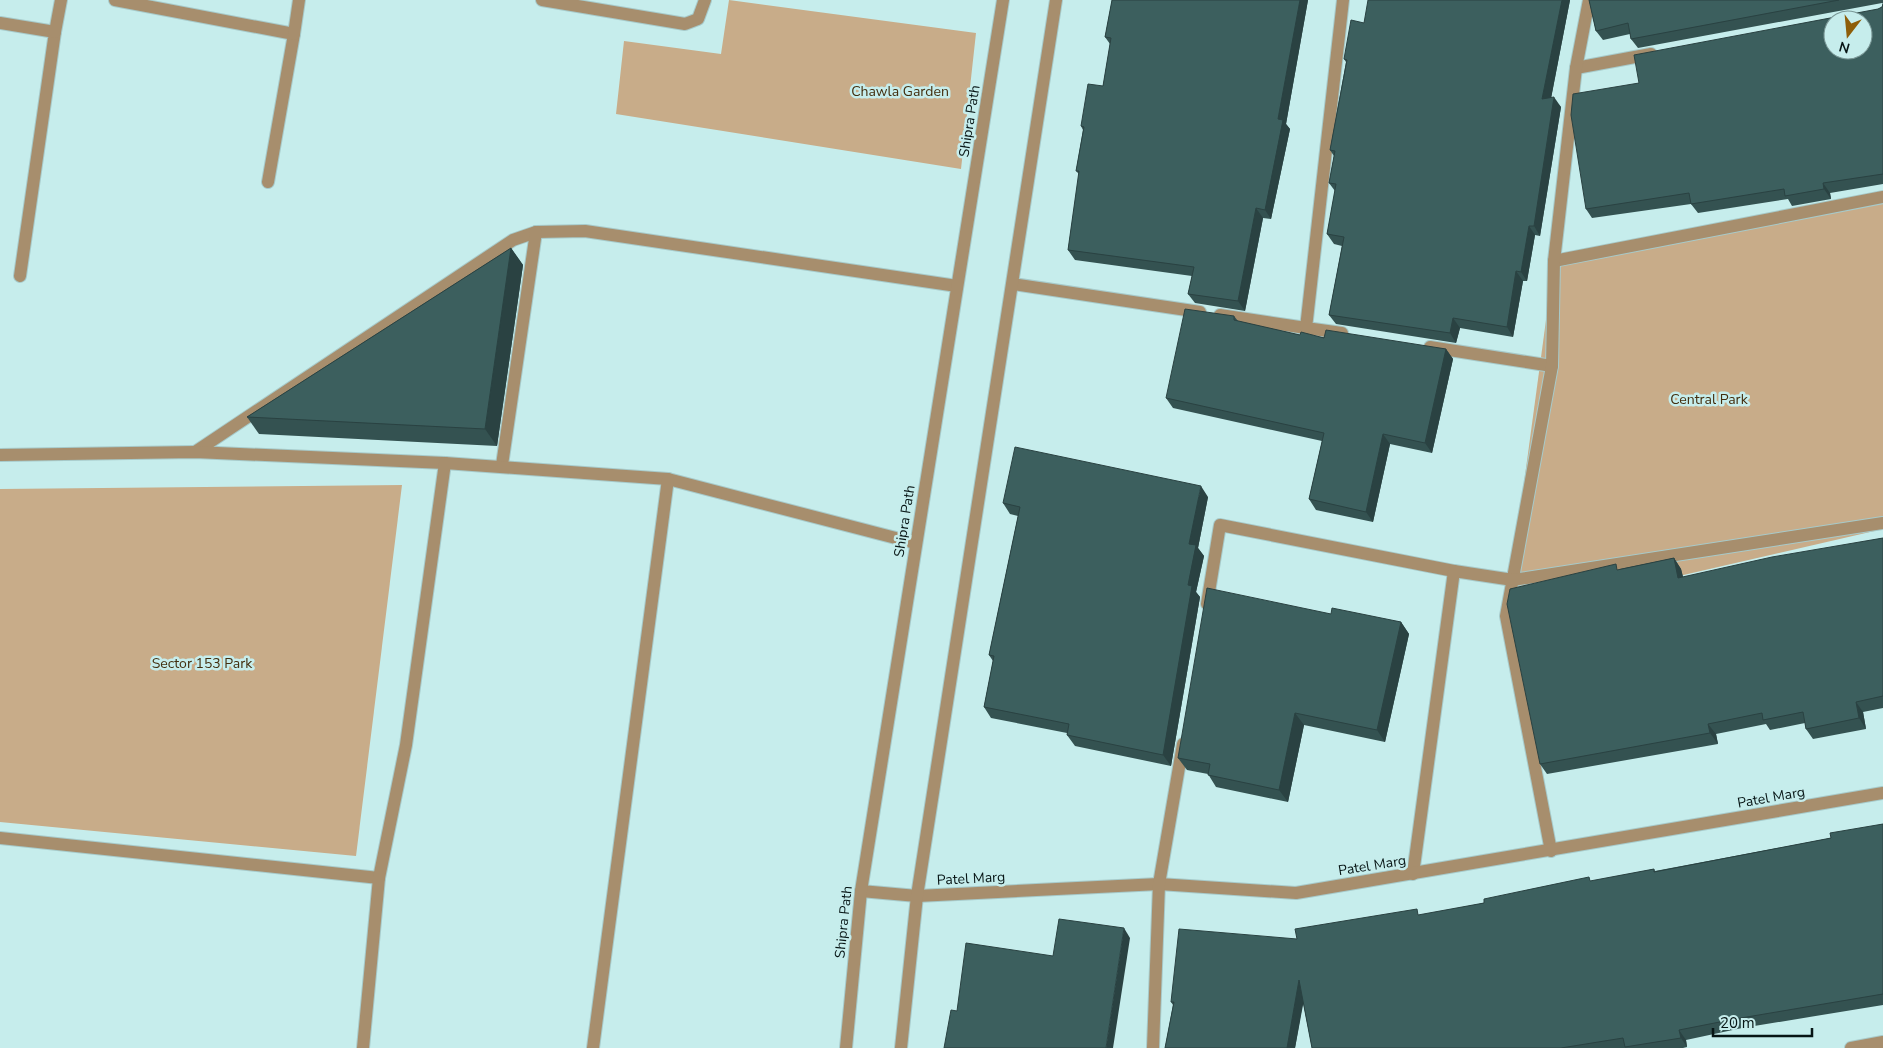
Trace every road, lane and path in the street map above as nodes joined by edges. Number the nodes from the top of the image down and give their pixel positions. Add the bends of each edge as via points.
1 (61, 0) edge
2 (115, 0) edge
3 (299, 0) edge
4 (542, 0) edge
5 (705, 0) edge
6 (1003, 0) edge
7 (1056, 0) edge
8 (1343, 0) edge
9 (1589, 0) edge
10 (0, 23) edge
11 (55, 32) junction
12 (294, 34) junction
13 (1662, 52) edge
14 (1576, 68) junction
15 (268, 182) dead end
16 (1883, 197) edge
17 (536, 232) junction
18 (1554, 261) junction
19 (20, 276) dead end
20 (1013, 284) junction
21 (957, 286) junction
22 (1306, 328) junction
23 (1355, 336) edge
24 (1414, 345) edge
25 (1552, 366) junction
26 (195, 452) junction
27 (0, 454) edge
28 (445, 463) junction
29 (502, 465) junction
30 (668, 479) junction
31 (1883, 523) edge
32 (915, 543) junction
33 (1454, 571) junction
34 (1513, 580) junction
35 (1206, 612) edge
36 (1186, 729) edge
37 (1883, 793) edge
38 (0, 838) edge
39 (1551, 851) junction
40 (1413, 874) junction
41 (379, 878) junction
42 (1159, 884) junction
43 (861, 891) junction
44 (917, 896) junction
45 (1883, 1042) edge
46 (363, 1048) edge
47 (593, 1048) edge
48 (846, 1048) edge
49 (901, 1048) edge
50 (1153, 1048) edge
51 (1851, 1048) edge

1 - 11 street
2 - 12 street
3 - 12 street
4 - 5 street via 685,24 698,19
6 - 21 street, Shipra Path
7 - 20 street
8 - 22 street
9 - 14 street
10 - 11 street
11 - 19 street
12 - 15 street
13 - 14 street
14 - 18 street
16 - 18 street
17 - 21 street via 585,231
17 - 26 street via 513,240
17 - 29 street
18 - 25 street
20 - 22 street
20 - 44 street
21 - 32 street, Shipra Path
22 - 23 street
24 - 25 street
25 - 34 street
26 - 27 street
26 - 28 street
28 - 29 street
28 - 41 street via 406,745
29 - 30 street
30 - 32 street
30 - 47 street
31 - 34 street
32 - 43 street, Shipra Path
33 - 34 street
33 - 35 street via 1220,525
33 - 40 street
34 - 39 street via 1506,616
36 - 42 street
37 - 39 street, Patel Marg
38 - 41 street
39 - 40 street, Patel Marg
40 - 42 street, Patel Marg via 1296,893
41 - 46 street
42 - 44 street, Patel Marg
42 - 50 street
43 - 44 street, Patel Marg
43 - 48 street, Shipra Path
44 - 49 street
45 - 51 street

